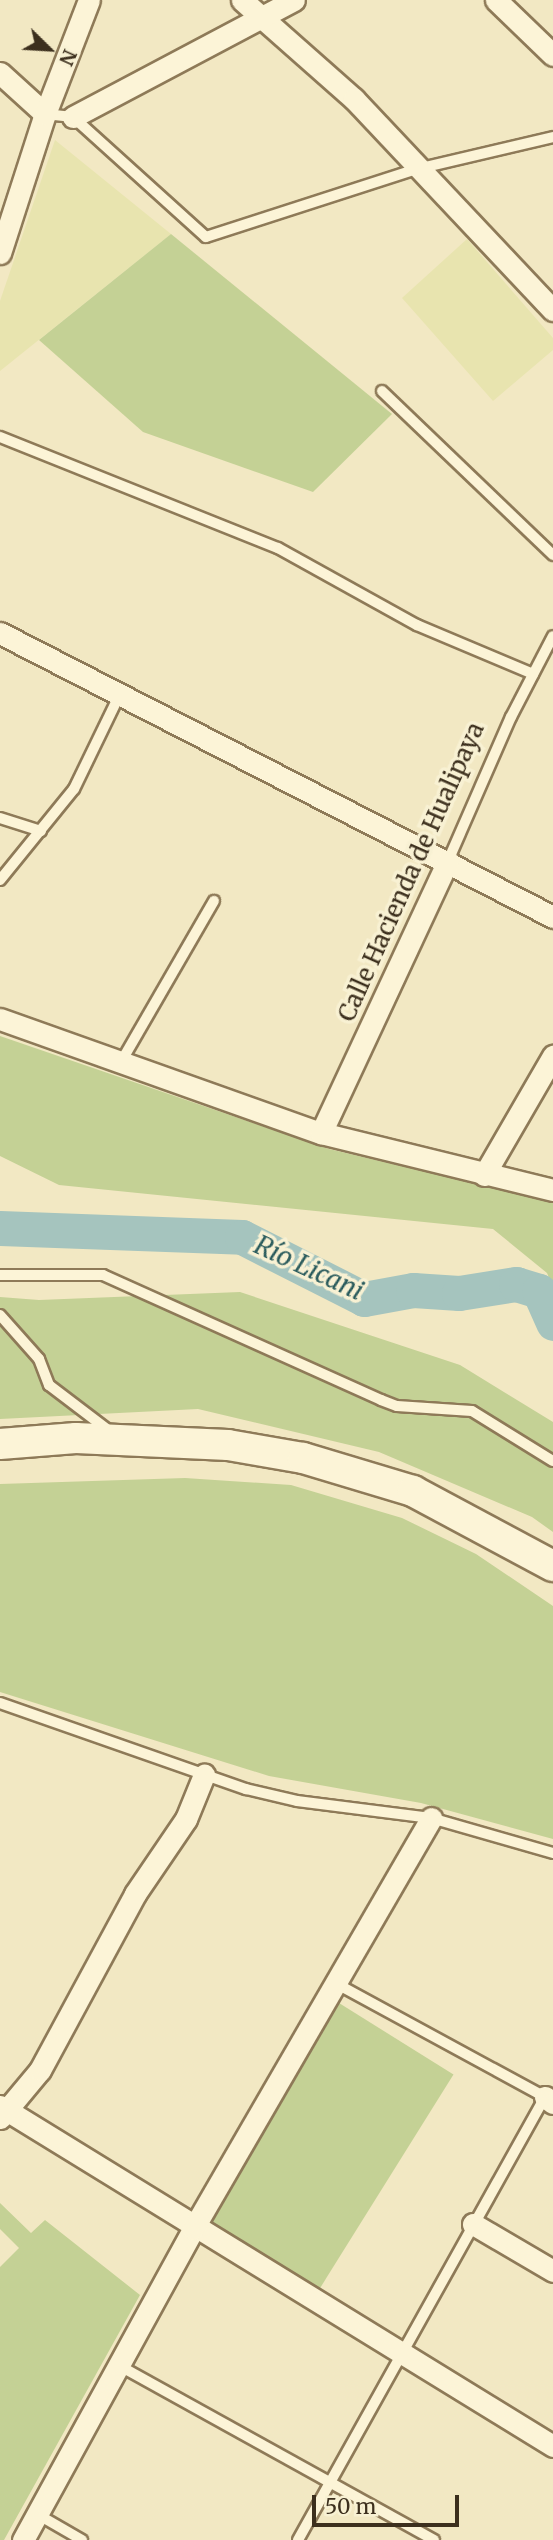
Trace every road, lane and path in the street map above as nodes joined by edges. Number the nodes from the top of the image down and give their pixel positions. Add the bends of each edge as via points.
1 (89, 0) edge
2 (242, 0) edge
3 (294, 0) edge
4 (496, 0) edge
5 (262, 18) junction
6 (553, 55) edge
7 (0, 73) edge
8 (45, 114) junction
9 (73, 117) junction
10 (553, 137) edge
11 (417, 169) junction
12 (0, 253) edge
13 (553, 310) edge
14 (382, 391) dead end
15 (0, 437) edge
16 (553, 555) edge
17 (0, 633) edge
18 (553, 636) edge
19 (533, 674) junction
20 (120, 694) junction
21 (0, 818) edge
22 (41, 831) junction
23 (448, 861) junction
24 (0, 880) edge
25 (214, 901) dead end
26 (553, 917) edge
27 (0, 1019) edge
28 (553, 1056) edge
29 (121, 1062) junction
30 (321, 1133) junction
31 (484, 1175) junction
32 (553, 1191) edge
33 (0, 1275) edge
34 (0, 1315) edge
35 (121, 1440) junction
36 (0, 1444) edge
37 (553, 1461) edge
38 (553, 1566) edge
39 (0, 1703) edge
40 (204, 1775) junction
41 (431, 1818) junction
42 (553, 1853) edge
43 (335, 1983) junction
44 (549, 2100) edge
45 (3, 2112) edge
46 (474, 2224) junction
47 (193, 2229) junction
48 (553, 2271) edge
49 (401, 2353) junction
50 (120, 2366) junction
51 (553, 2446) edge
52 (329, 2482) junction
53 (37, 2514) junction
54 (23, 2540) edge
55 (82, 2540) edge
56 (298, 2540) edge
57 (434, 2540) edge

1 - 8 street
2 - 5 street
3 - 5 street
4 - 6 street
5 - 9 street
5 - 11 street via 354,99
7 - 8 street
8 - 9 lane
8 - 12 street
9 - 11 lane via 206,237
10 - 11 lane
11 - 13 street
14 - 16 lane
15 - 19 lane via 278,548 417,625
17 - 20 street
18 - 19 lane, Calle Hacienda de Hualipaya
19 - 23 lane, Calle Hacienda de Hualipaya
20 - 22 lane via 74,789
20 - 23 street
21 - 22 lane
22 - 24 lane
23 - 26 street
23 - 30 street, Calle Hacienda de Hualipaya
25 - 29 lane
27 - 29 street
28 - 31 street
29 - 30 street
30 - 31 street
31 - 32 street
33 - 37 lane via 103,1275 389,1403 472,1411
34 - 35 lane via 38,1359 49,1385
35 - 36 main road
35 - 38 main road via 228,1445 303,1458 413,1491
39 - 40 lane
40 - 41 lane via 297,1801
40 - 45 street via 186,1819 135,1894 40,2070
41 - 42 lane
41 - 43 street
43 - 44 lane
43 - 47 street
44 - 46 lane
45 - 47 street
46 - 48 street
46 - 49 lane
47 - 49 street
47 - 50 street
49 - 51 street
49 - 52 lane
50 - 52 lane
50 - 53 street
52 - 56 lane
52 - 57 lane
53 - 54 street
53 - 55 lane

